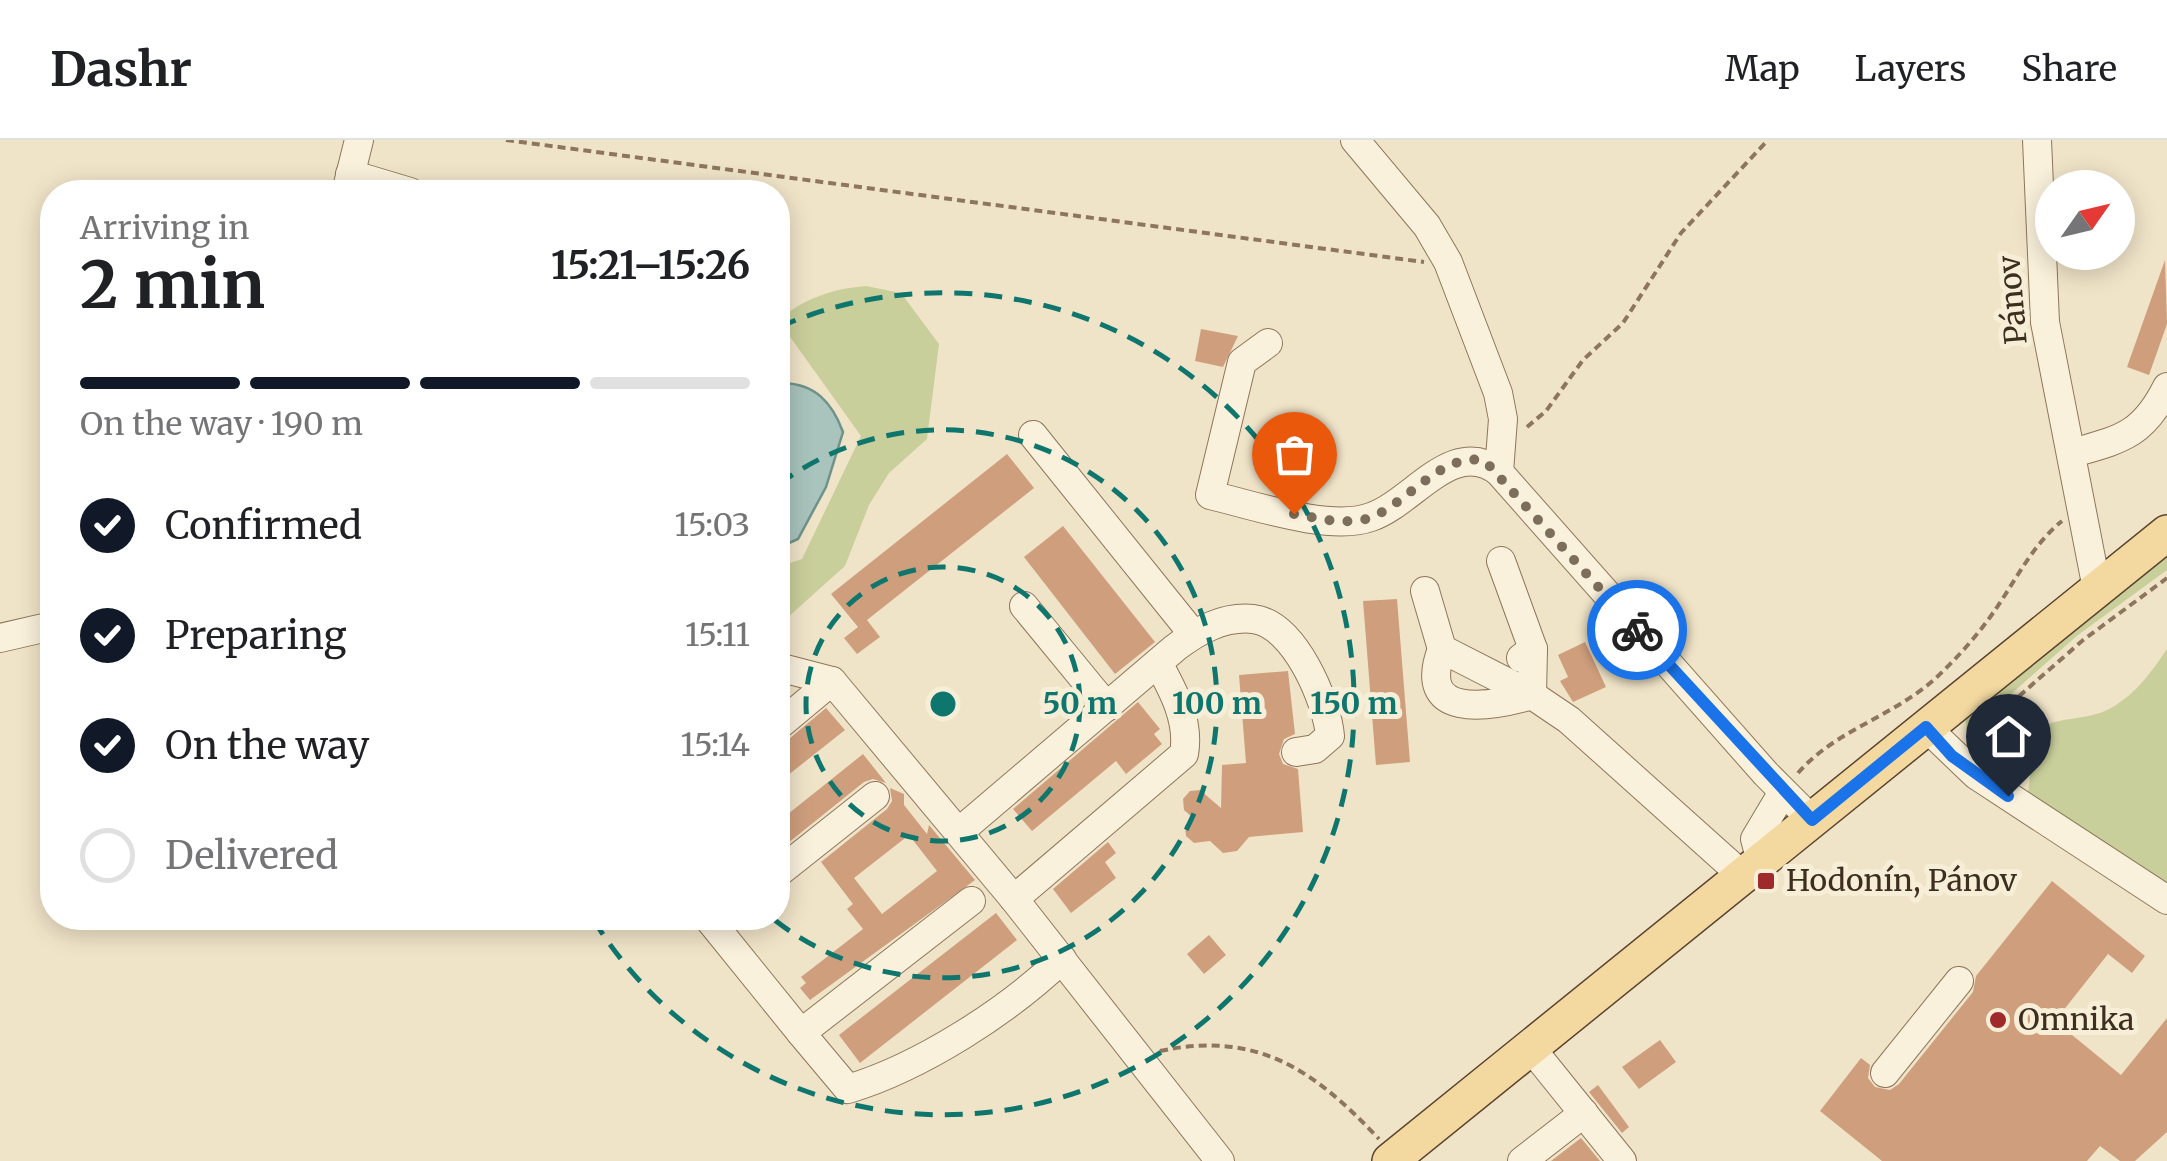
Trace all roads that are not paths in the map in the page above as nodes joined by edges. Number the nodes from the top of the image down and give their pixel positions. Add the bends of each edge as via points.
1 (359, 140) edge
2 (1355, 140) edge
3 (2037, 140) edge
4 (349, 180) edge
5 (1268, 344) dead end
6 (2167, 387) edge
7 (1033, 435) dead end
8 (2073, 452) junction
9 (1498, 472) junction
10 (2167, 533) edge
11 (1501, 561) dead end
12 (2098, 589) junction
13 (1425, 590) dead end
14 (1024, 606) dead end
15 (40, 629) edge
16 (1193, 634) junction
17 (0, 638) edge
18 (1442, 649) junction
19 (1533, 649) junction
20 (1158, 663) junction
21 (790, 669) edge
22 (1497, 676) junction
23 (832, 681) junction
24 (1532, 695) junction
25 (1107, 708) junction
26 (790, 712) edge
27 (1926, 727) junction
28 (1296, 752) dead end
29 (1783, 792) junction
30 (875, 796) dead end
31 (1812, 820) junction
32 (959, 832) junction
33 (790, 863) edge
34 (1752, 869) junction
35 (1014, 899) junction
36 (971, 900) dead end
37 (2167, 900) edge
38 (722, 930) edge
39 (1062, 959) junction
40 (1960, 980) dead end
41 (802, 1033) junction
42 (1531, 1048) junction
43 (1885, 1073) dead end
44 (1584, 1114) junction
45 (1392, 1159) edge
46 (1220, 1161) edge
47 (1522, 1161) edge
48 (1622, 1161) edge

1 - 4 street
2 - 9 street via 1428,226 1449,265 1493,372 1503,420
3 - 8 street, Pánov via 2045,322
5 - 9 street via 1242,362 1210,496 1360,520 1385,512 1464,460 1485,461
6 - 8 street via 2143,427
7 - 16 street
8 - 12 street, Pánov
9 - 29 street
10 - 12 main road
11 - 19 street
12 - 27 main road
13 - 18 street
14 - 25 street
15 - 17 street
16 - 20 street
16 - 28 street via 1212,624 1254,619 1281,637 1317,680 1327,708 1330,736 1315,749
18 - 22 street
18 - 24 street via 1432,675 1446,699 1502,702
19 - 22 street
19 - 24 street
20 - 25 street
20 - 35 street via 1188,736 1184,754
21 - 23 street
22 - 24 street
23 - 26 street
23 - 32 street
24 - 34 street
25 - 32 street
27 - 31 main road
27 - 37 street via 1952,756
29 - 31 street
29 - 34 street via 1755,840
30 - 33 street
31 - 34 main road
32 - 35 street
34 - 42 main road
35 - 39 street
36 - 41 street
38 - 41 street
39 - 41 street via 992,1017 848,1090
39 - 46 street
40 - 43 street
42 - 44 street
42 - 45 main road
44 - 47 street
44 - 48 street

